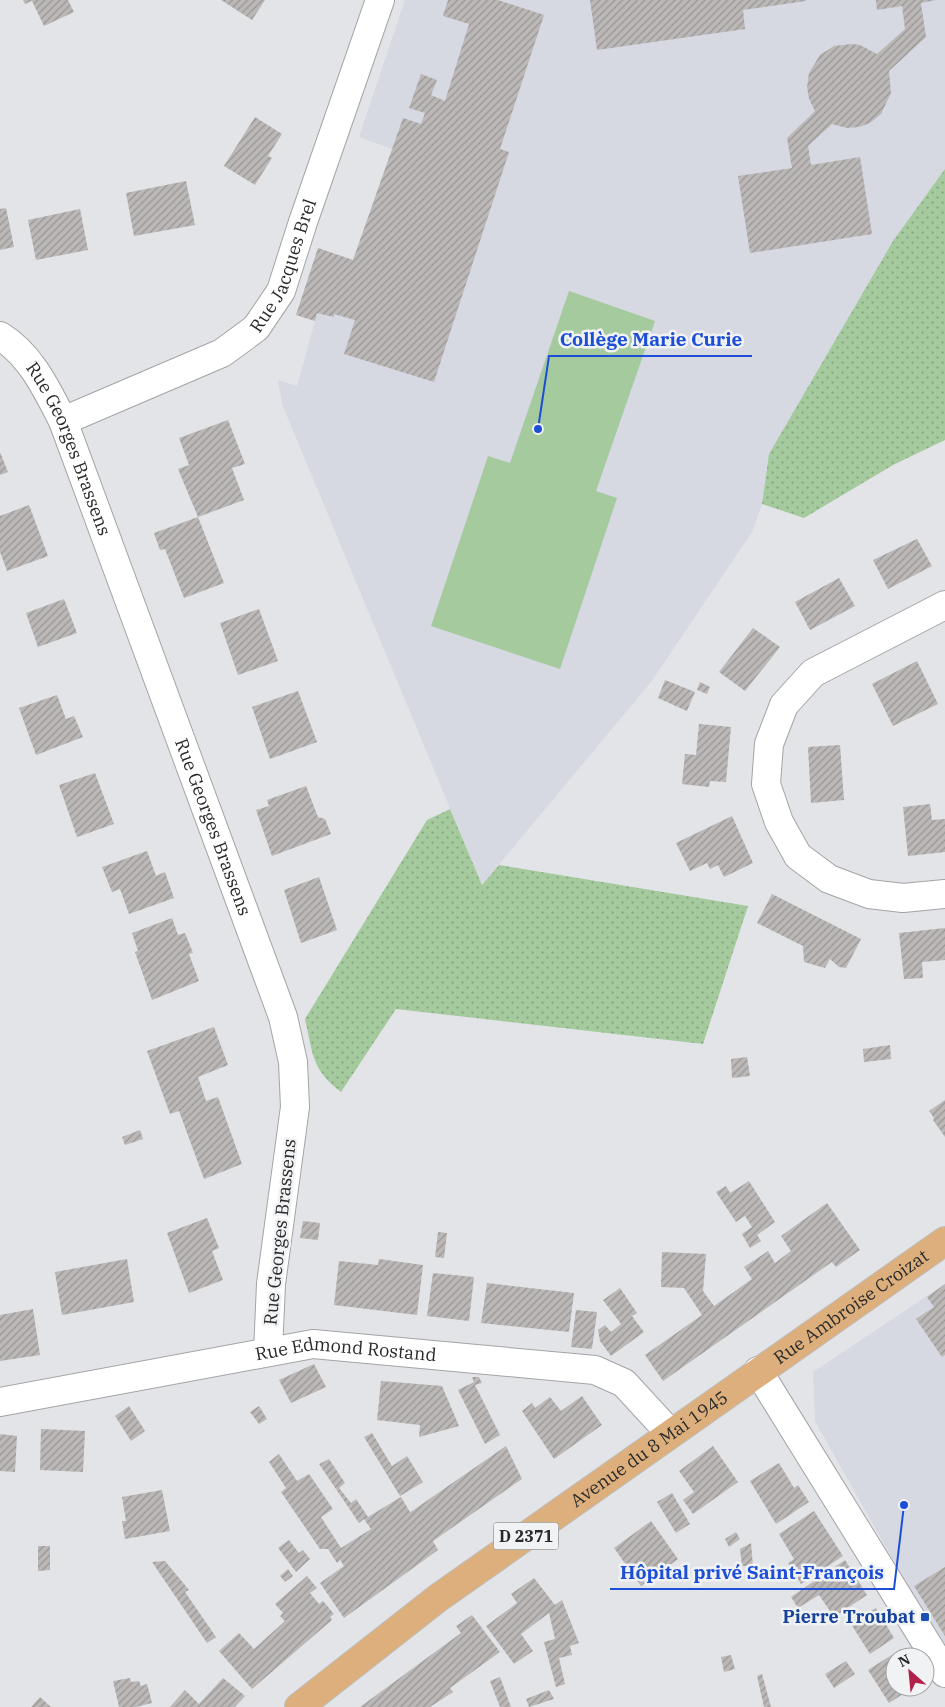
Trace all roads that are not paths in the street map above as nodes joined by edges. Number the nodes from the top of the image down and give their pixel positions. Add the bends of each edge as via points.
1 (380, 0) edge
2 (0, 336) edge
3 (63, 421) junction
4 (945, 605) edge
5 (945, 894) edge
6 (945, 1241) edge
7 (268, 1352) junction
8 (758, 1371) junction
9 (0, 1402) edge
10 (670, 1433) junction
11 (945, 1673) edge
12 (299, 1707) edge

1 - 3 street, Rue Jacques Brel via 281,291 256,328 222,353
2 - 3 street, Rue Georges Brassens via 40,376
3 - 7 street, Rue Georges Brassens via 283,1016 291,1053 295,1107 271,1284
4 - 5 street via 814,673 784,704 769,744 766,784 779,822 798,856 829,879 869,894 903,898
6 - 8 main road, Rue Ambroise Croizat / D 2371
7 - 9 street, Rue Edmond Rostand
7 - 10 street, Rue Edmond Rostand via 313,1344 595,1370 624,1383
8 - 10 main road, Avenue du 8 Mai 1945 / D 2371
8 - 11 street
10 - 12 main road, Avenue du 8 Mai 1945 / D 2371 via 438,1598

